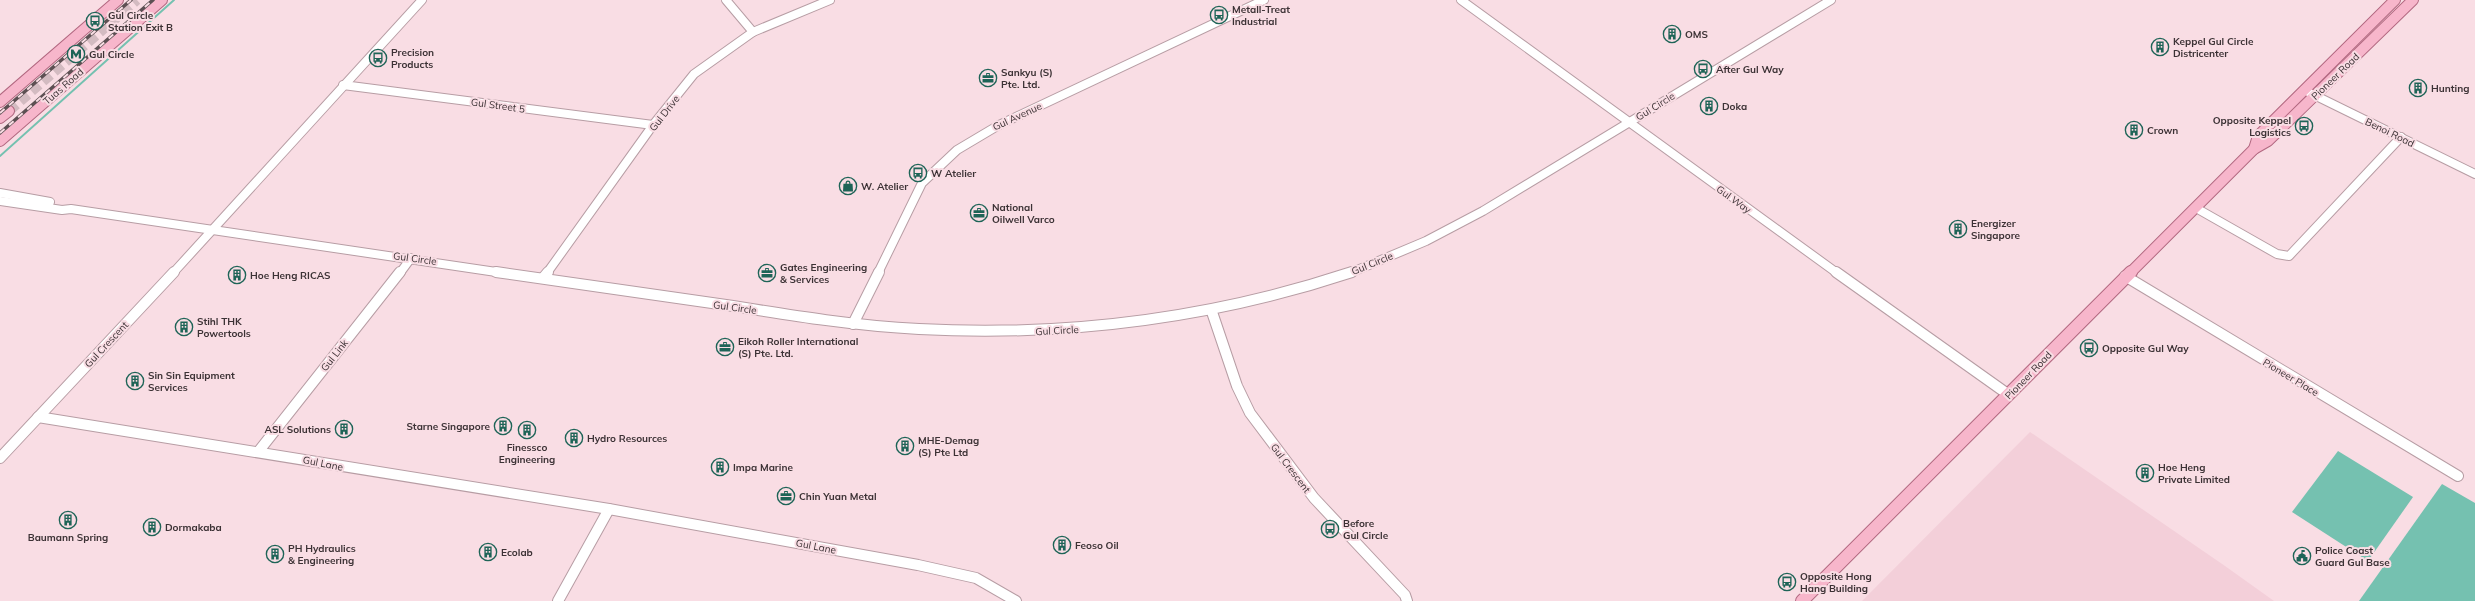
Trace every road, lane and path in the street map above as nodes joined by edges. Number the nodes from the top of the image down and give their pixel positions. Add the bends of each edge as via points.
1 (118, 0) edge
2 (150, 0) edge
3 (162, 0) edge
4 (422, 0) edge
5 (726, 0) edge
6 (830, 0) edge
7 (1264, 0) edge
8 (1461, 0) edge
9 (1831, 0) edge
10 (2395, 0) edge
11 (2413, 0) edge
12 (753, 32) junction
13 (343, 85) junction
14 (2304, 90) junction
15 (2316, 95) junction
16 (0, 102) edge
17 (9, 110) tunnel mouth
18 (0, 118) edge
19 (1628, 122) junction
20 (653, 125) junction
21 (0, 132) edge
22 (2401, 137) junction
23 (0, 141) edge
24 (2254, 149) junction
25 (2475, 174) edge
26 (0, 193) edge
27 (0, 201) edge
28 (2196, 208) junction
29 (71, 209) junction
30 (212, 229) junction
31 (411, 258) junction
32 (2125, 276) junction
33 (543, 278) junction
34 (1212, 312) junction
35 (853, 324) junction
36 (2009, 395) junction
37 (38, 417) junction
38 (258, 452) junction
39 (0, 458) edge
40 (2458, 476) dead end
41 (609, 509) junction
42 (558, 601) edge
43 (1016, 601) edge
44 (1407, 601) edge
45 (1802, 601) edge

1 - 16 main road
2 - 21 main road, Tuas Road
3 - 23 main road, Tuas Road
4 - 13 street
5 - 12 street
6 - 12 street, Gul Drive
7 - 35 street, Gul Avenue via 998,124 957,149 932,170 922,183
8 - 19 street, Gul Way
9 - 19 street, Gul Circle
10 - 14 main road, Pioneer Road
11 - 15 main road, Pioneer Road
12 - 20 street, Gul Drive via 694,74
13 - 20 street, Gul Street 5
13 - 30 street
14 - 15 street, Benoi Road
14 - 24 main road, Pioneer Road via 2258,136
15 - 22 street, Benoi Road
15 - 24 main road, Pioneer Road via 2268,141
17 - 18 main road
19 - 34 street, Gul Circle via 1460,224 1374,263 1280,296
19 - 36 street, Gul Way
20 - 33 street, Gul Drive
22 - 25 street, Benoi Road
22 - 28 street via 2290,254 2277,254
24 - 28 main road, Pioneer Road
26 - 29 street, Gul Circle
27 - 29 street, Gul Circle via 62,210
28 - 32 main road, Pioneer Road
29 - 30 street, Gul Circle
30 - 31 street, Gul Circle
30 - 37 street, Gul Crescent
31 - 33 street, Gul Circle
31 - 38 street, Gul Link
32 - 36 main road, Pioneer Road
32 - 40 street, Pioneer Place
33 - 35 street, Gul Circle
34 - 35 street, Gul Circle via 1143,324 992,333 909,330
34 - 44 street, Gul Crescent via 1237,386 1250,413 1314,498 1405,595
36 - 45 main road, Pioneer Road
37 - 38 street, Gul Lane
37 - 39 street, Gul Crescent
38 - 41 street, Gul Lane
41 - 42 street
41 - 43 street, Gul Lane via 930,567 976,578

